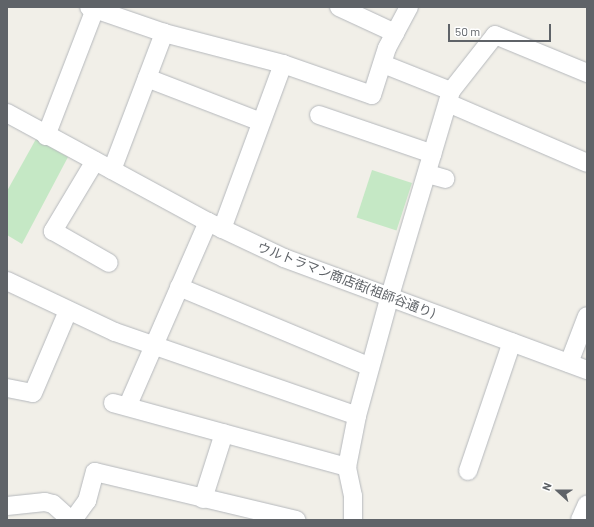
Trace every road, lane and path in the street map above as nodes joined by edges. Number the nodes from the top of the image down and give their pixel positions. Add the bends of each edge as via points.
1 (339, 7) edge
2 (409, 7) edge
3 (92, 8) edge
4 (164, 33) junction
5 (395, 33) junction
6 (283, 64) junction
7 (383, 64) junction
8 (587, 73) edge
9 (147, 78) junction
10 (449, 97) junction
11 (7, 113) edge
12 (319, 115) dead end
13 (261, 122) junction
14 (46, 136) junction
15 (433, 154) junction
16 (95, 161) junction
17 (587, 163) edge
18 (112, 170) junction
19 (428, 174) junction
20 (445, 179) dead end
21 (215, 225) junction
22 (109, 263) dead end
23 (7, 281) edge
24 (179, 286) junction
25 (388, 299) junction
26 (68, 311) junction
27 (587, 316) edge
28 (512, 342) junction
29 (153, 346) junction
30 (569, 362) junction
31 (370, 367) junction
32 (587, 370) edge
33 (7, 388) edge
34 (357, 416) junction
35 (224, 433) junction
36 (347, 467) junction
37 (468, 471) dead end
38 (203, 498) junction
39 (587, 504) edge
40 (7, 506) edge
41 (72, 520) edge
42 (296, 520) edge
43 (353, 520) edge
44 (580, 520) edge

1 - 5 street
2 - 5 street
3 - 4 street
3 - 14 street
4 - 6 street
4 - 9 street
5 - 7 street via 386,48
6 - 7 street via 372,95
6 - 13 street
7 - 10 street
8 - 10 street via 494,35
9 - 13 street
9 - 18 street
10 - 15 street
10 - 17 street
11 - 14 street, ウルトラマン商店街(祖師谷通り)
12 - 15 street
13 - 21 street
14 - 16 street, ウルトラマン商店街(祖師谷通り)
15 - 19 street
16 - 18 street, ウルトラマン商店街(祖師谷通り)
16 - 22 street via 53,231
18 - 21 street, ウルトラマン商店街(祖師谷通り)
19 - 20 street
19 - 25 street
21 - 24 street
21 - 25 street, ウルトラマン商店街(祖師谷通り) via 284,258
23 - 26 street
24 - 29 street
24 - 31 street
25 - 28 street, ウルトラマン商店街(祖師谷通り)
25 - 31 street
26 - 29 street
26 - 33 street via 33,392
27 - 30 street
28 - 30 street, ウルトラマン商店街(祖師谷通り)
28 - 37 street
29 - 34 street
29 - 35 street via 121,404
30 - 32 street, ウルトラマン商店街(祖師谷通り)
31 - 34 street
34 - 36 street
35 - 36 street
35 - 38 street
36 - 43 street via 353,496
38 - 41 street via 95,472 87,501
38 - 42 street
39 - 44 street
40 - 41 street via 45,502 53,504

